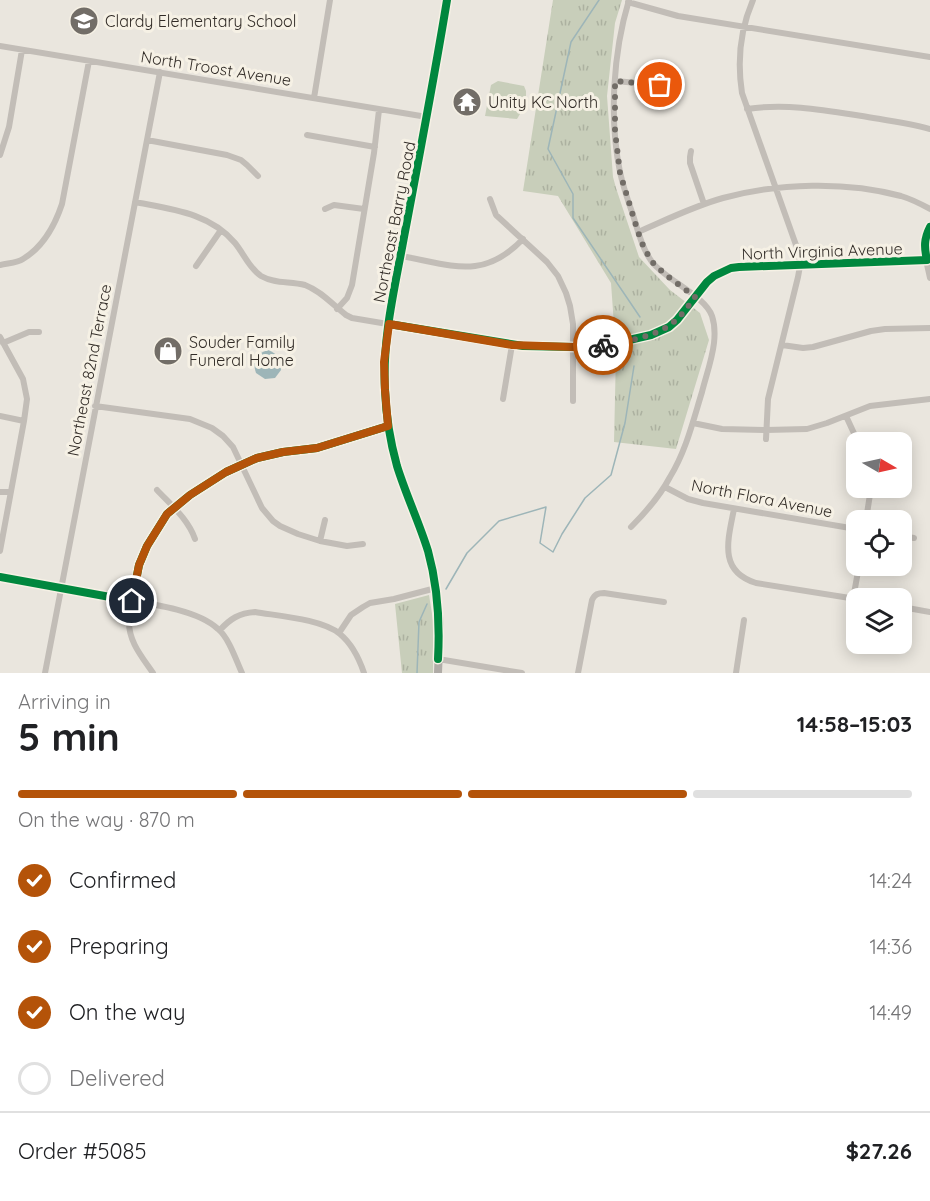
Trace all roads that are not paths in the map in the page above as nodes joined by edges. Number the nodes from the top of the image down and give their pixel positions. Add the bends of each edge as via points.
1 (330, 0) edge
2 (447, 0) edge
3 (753, 0) edge
4 (629, 1) edge
5 (743, 26) junction
6 (0, 46) edge
7 (22, 50) junction
8 (930, 57) edge
9 (89, 61) junction
10 (160, 72) junction
11 (615, 81) junction
12 (660, 85) dead end
13 (314, 98) junction
14 (747, 109) junction
15 (379, 110) junction
16 (427, 117) junction
17 (930, 129) edge
18 (307, 135) dead end
19 (147, 140) junction
20 (375, 147) junction
21 (691, 151) dead end
22 (0, 155) edge
23 (258, 176) dead end
24 (776, 188) junction
25 (490, 199) dead end
26 (135, 202) junction
27 (705, 204) junction
28 (325, 209) dead end
29 (364, 209) junction
30 (930, 209) edge
31 (930, 227) edge
32 (221, 230) junction
33 (638, 232) junction
34 (523, 239) junction
35 (401, 256) junction
36 (928, 260) edge
37 (0, 265) edge
38 (196, 266) dead end
39 (800, 266) junction
40 (930, 278) edge
41 (695, 297) junction
42 (337, 309) junction
43 (389, 324) junction
44 (930, 328) edge
45 (39, 332) dead end
46 (1, 340) edge
47 (512, 345) junction
48 (782, 345) junction
49 (573, 347) junction
50 (503, 399) dead end
51 (930, 399) edge
52 (573, 400) dead end
53 (95, 406) junction
54 (0, 416) edge
55 (846, 416) junction
56 (24, 421) junction
57 (693, 423) junction
58 (388, 426) junction
59 (766, 430) junction
60 (853, 432) edge
61 (766, 439) dead end
62 (241, 464) junction
63 (665, 487) junction
64 (157, 490) dead end
65 (0, 492) edge
66 (10, 492) junction
67 (0, 504) edge
68 (8, 506) junction
69 (173, 508) junction
70 (734, 509) junction
71 (325, 520) dead end
72 (846, 527) edge
73 (631, 528) dead end
74 (195, 539) dead end
75 (320, 541) junction
76 (363, 544) dead end
77 (0, 551) edge
78 (0, 577) edge
79 (61, 588) junction
80 (436, 588) junction
81 (846, 598) edge
82 (132, 601) junction
83 (664, 602) dead end
84 (912, 609) edge
85 (930, 612) edge
86 (744, 620) dead end
87 (220, 630) junction
88 (339, 633) junction
89 (438, 659) junction
90 (45, 673) edge
91 (153, 673) edge
92 (242, 673) edge
93 (364, 673) edge
94 (438, 673) edge
95 (522, 673) edge
96 (578, 673) edge
97 (736, 673) edge

1 - 13 street
2 - 16 main road, Northeast Barry Road
3 - 5 street
4 - 5 street via 678,15
4 - 11 street
5 - 8 street
5 - 14 street via 740,80
6 - 7 street, North Troost Avenue
7 - 9 street, North Troost Avenue
7 - 22 street via 7,137
9 - 10 street, North Troost Avenue
9 - 37 street via 59,214 43,241 28,255
10 - 13 street, North Troost Avenue
10 - 19 street, Northeast 82nd Terrace
11 - 12 street
11 - 33 street via 620,173
13 - 15 street, North Troost Avenue
14 - 17 street via 805,107
14 - 24 street
15 - 16 street, North Troost Avenue
15 - 20 street
16 - 35 main road, Northeast Barry Road
18 - 20 street
19 - 23 street via 226,155 241,160
19 - 26 street, Northeast 82nd Terrace
20 - 29 street
21 - 27 street via 690,163
24 - 27 street
24 - 30 street via 850,188 902,196
24 - 39 street
25 - 34 street via 496,215
26 - 32 street, North Virginia Avenue via 194,214
26 - 53 street, Northeast 82nd Terrace
27 - 33 street
28 - 29 street via 334,205
29 - 42 street via 352,285
31 - 36 street via 924,245
32 - 38 street
32 - 42 street, North Virginia Avenue via 260,275 306,286
33 - 41 street via 652,262
34 - 35 street via 500,259 483,266
34 - 49 street via 563,284 572,315
35 - 43 main road, Northeast Barry Road
36 - 39 street, North Virginia Avenue
36 - 40 street
39 - 41 street, North Virginia Avenue via 731,268 714,276
39 - 48 street
41 - 49 street, North Virginia Avenue via 677,320 651,335 607,345
41 - 57 street via 708,309 715,332
42 - 43 street, North Virginia Avenue via 352,318
43 - 47 street, North Virginia Avenue
43 - 58 main road, Northeast Barry Road via 384,362
44 - 48 street via 878,330 813,347
45 - 46 street
46 - 56 street via 25,387
47 - 49 street, North Virginia Avenue
47 - 50 street
48 - 59 street via 768,399
49 - 52 street
51 - 55 street via 878,404
53 - 62 street via 205,424 228,441
53 - 79 street, Northeast 82nd Terrace
54 - 56 street
55 - 59 street via 817,427
55 - 60 street
56 - 66 street
57 - 59 street via 722,429
57 - 63 street via 683,454
58 - 62 street via 317,448 271,454
58 - 80 main road, Northeast Barry Road
59 - 61 street
62 - 69 street
62 - 75 street via 262,508 273,521
63 - 70 street, North Flora Avenue via 688,499
63 - 73 street
64 - 69 street
65 - 66 street
66 - 68 street
67 - 68 street
68 - 77 street
69 - 74 street via 186,521
69 - 82 street via 142,555
70 - 72 street, North Flora Avenue
70 - 81 street via 728,549 731,564 739,575 756,583
71 - 75 street
75 - 76 street via 347,546
78 - 79 street
79 - 82 street
79 - 90 street, Northeast 82nd Terrace
80 - 88 street via 370,603 351,615
80 - 89 main road, Northeast Barry Road
82 - 87 street via 186,612
82 - 91 street via 130,632
83 - 96 street via 604,592 595,595
84 - 85 street
86 - 97 street
87 - 88 street via 237,615 255,612 311,621
87 - 92 street
88 - 93 street via 355,652
89 - 94 main road, Northeast Barry Road
89 - 95 street

